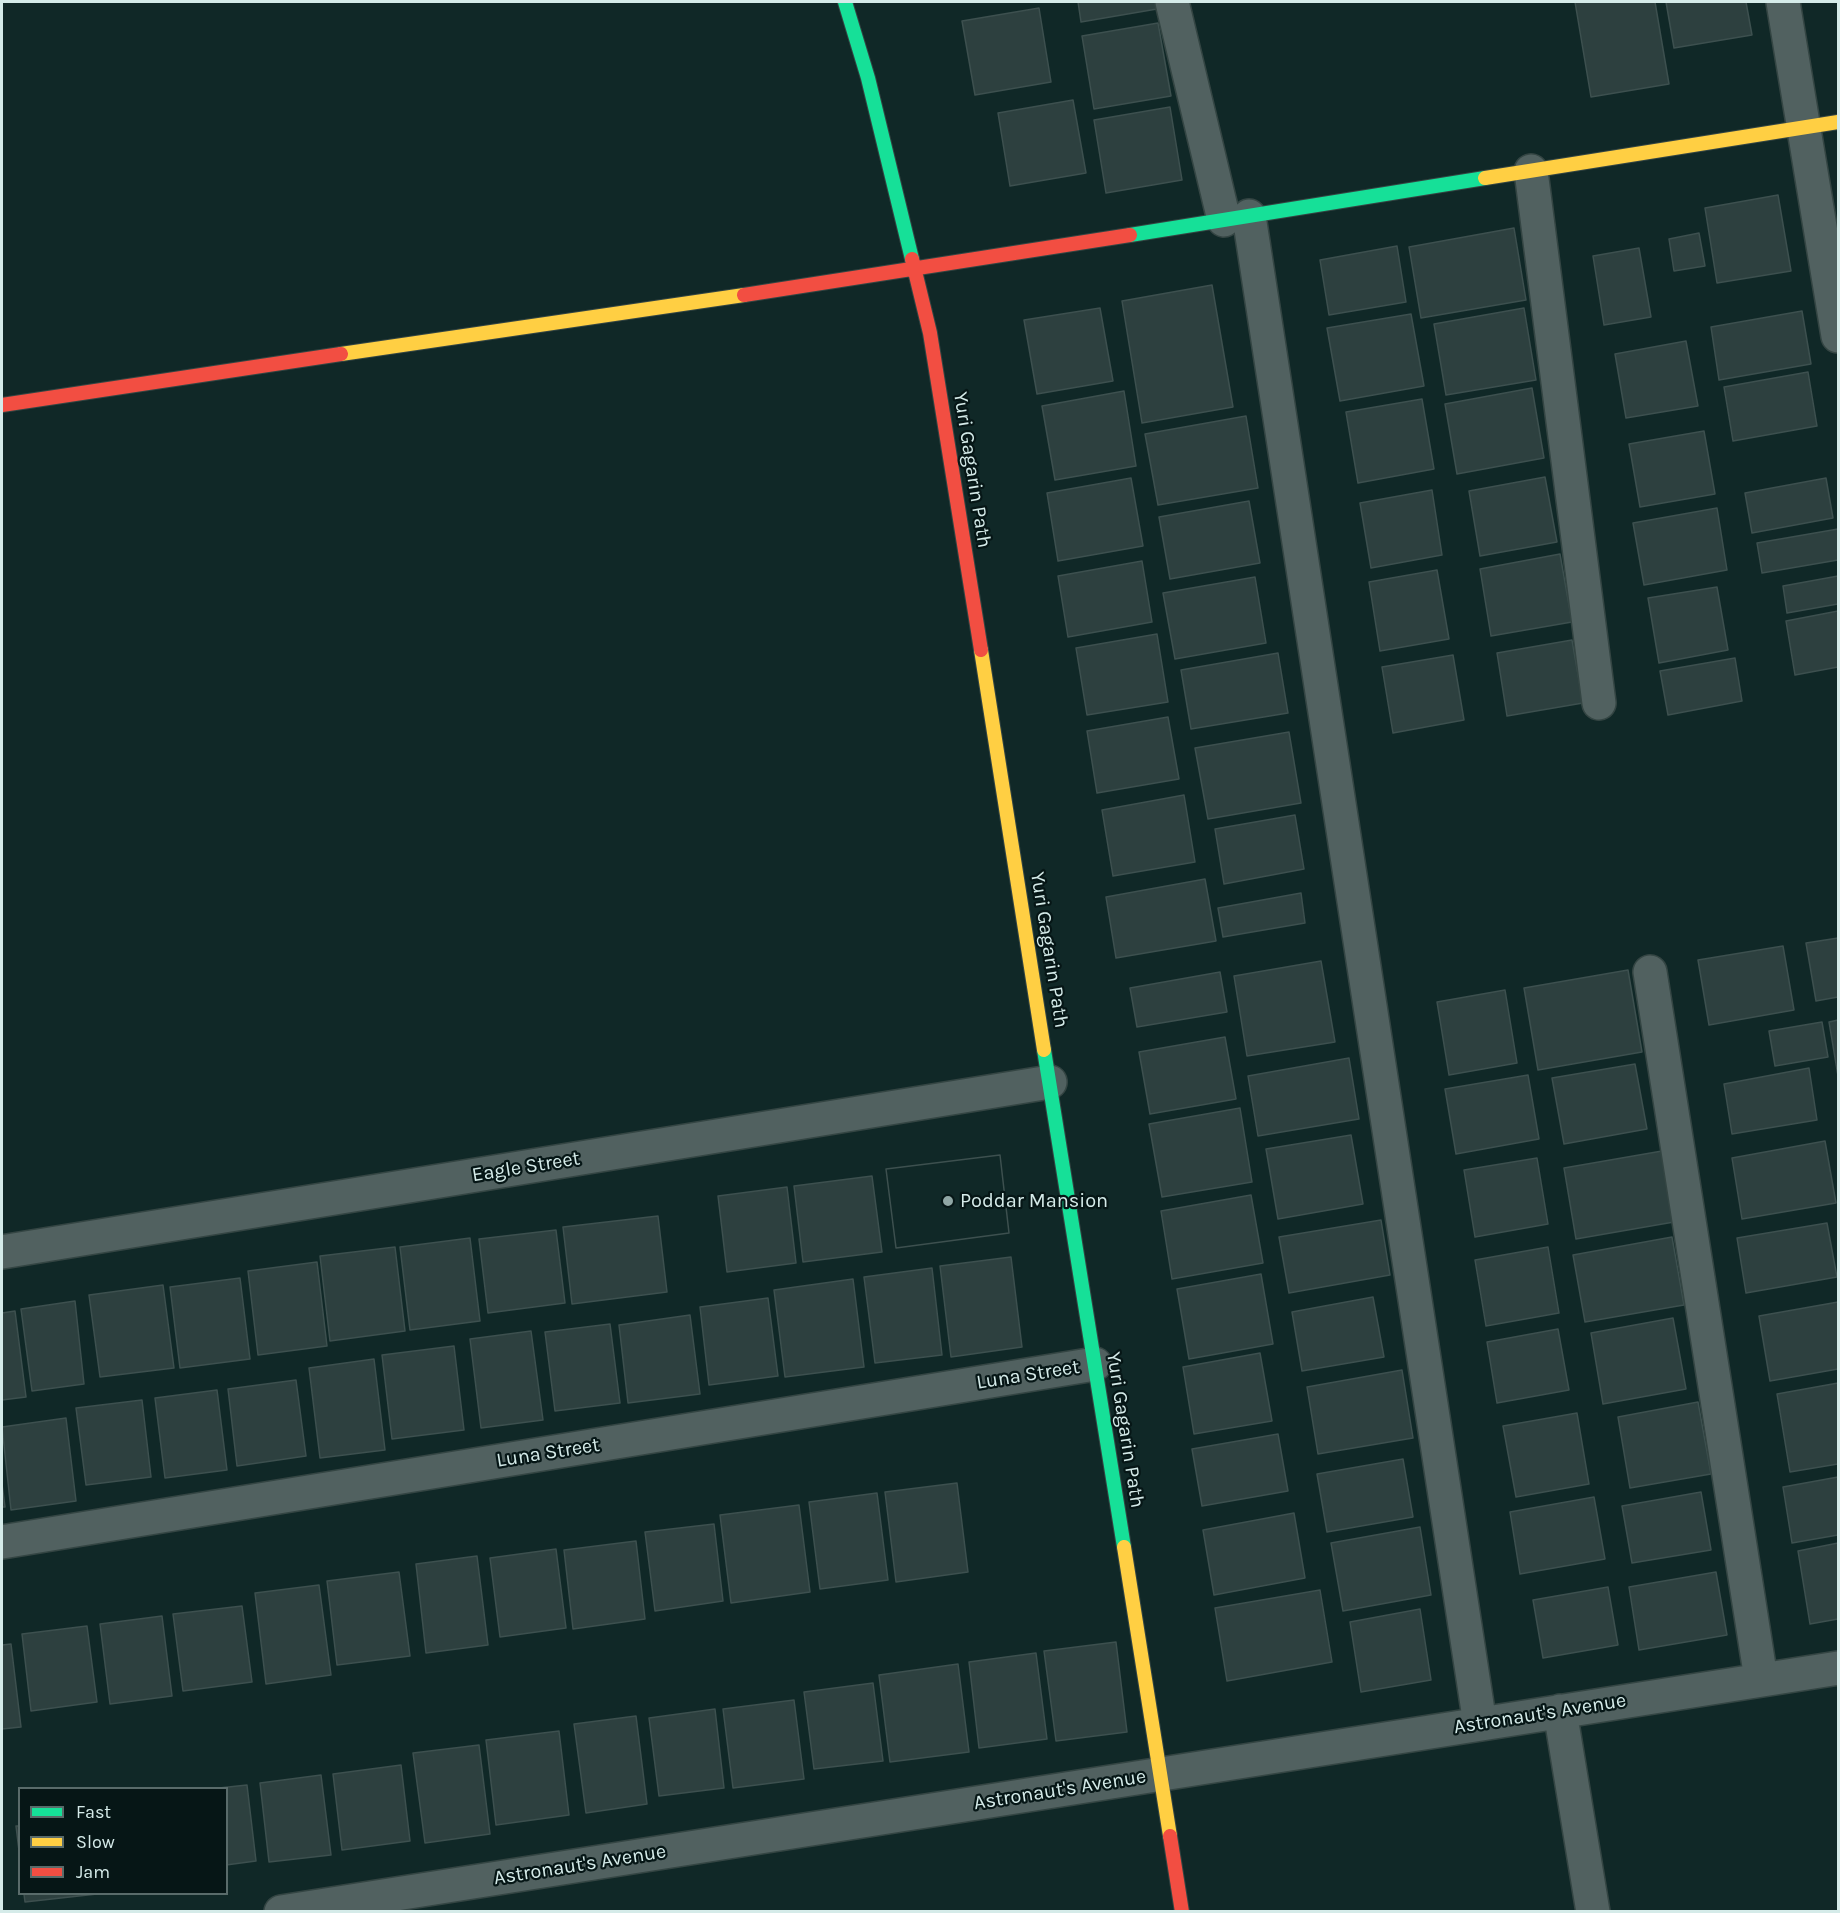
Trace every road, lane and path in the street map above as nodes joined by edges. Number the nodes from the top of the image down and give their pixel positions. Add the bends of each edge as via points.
1 (845, 2) edge
2 (1172, 2) edge
3 (1783, 2) edge
4 (1839, 122) edge
5 (1804, 127) junction
6 (1531, 171) junction
7 (1236, 218) junction
8 (915, 269) junction
9 (1839, 336) edge
10 (2, 405) edge
11 (1599, 703) dead end
12 (1650, 972) dead end
13 (1050, 1082) junction
14 (2, 1252) edge
15 (1095, 1364) junction
16 (2, 1542) edge
17 (1839, 1668) edge
18 (1761, 1680) junction
19 (1560, 1711) junction
20 (1480, 1724) junction
21 (1161, 1774) junction
22 (428, 1900) edge
23 (281, 1911) edge
24 (1182, 1911) edge
25 (1593, 1911) edge

1 - 8 street, Yuri Gagarin Path
2 - 7 street
3 - 5 street
4 - 5 street
5 - 6 street
5 - 9 street
6 - 7 street
6 - 11 street
7 - 8 street
7 - 20 street
8 - 10 street
8 - 13 street, Yuri Gagarin Path via 930,333
12 - 18 street
13 - 14 street, Eagle Street
13 - 15 street, Yuri Gagarin Path
15 - 16 street, Luna Street
15 - 21 street, Yuri Gagarin Path
17 - 18 street, Astronaut's Avenue
18 - 19 street, Astronaut's Avenue
19 - 20 street, Astronaut's Avenue
19 - 25 street
20 - 21 street, Astronaut's Avenue
21 - 22 street, Astronaut's Avenue
21 - 24 street, Yuri Gagarin Path
22 - 23 street, Astronaut's Avenue

